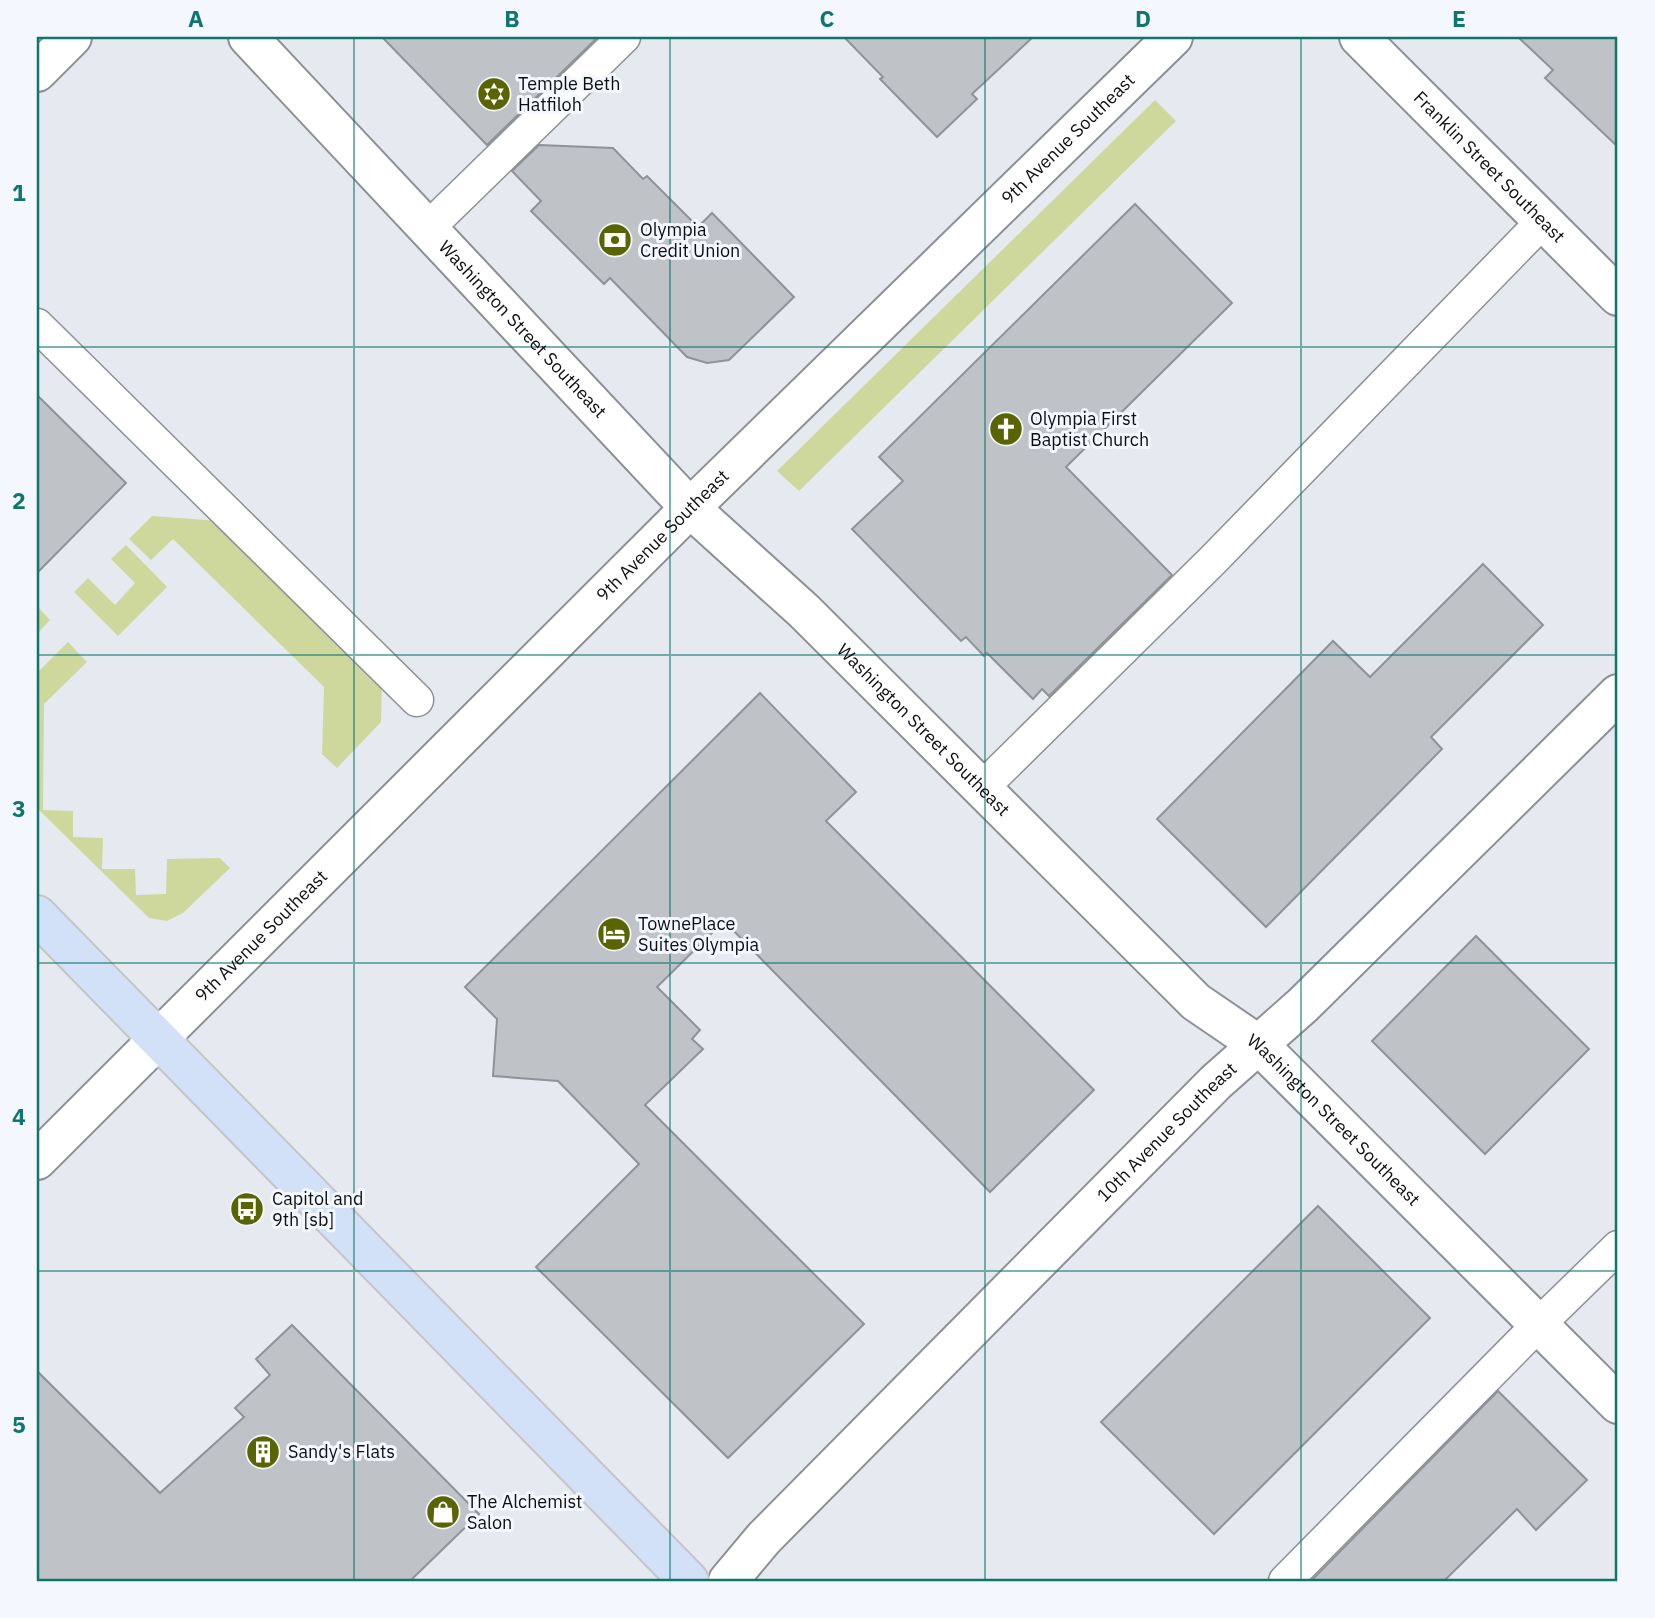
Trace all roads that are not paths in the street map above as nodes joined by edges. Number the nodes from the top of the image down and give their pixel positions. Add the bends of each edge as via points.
1 (72, 37) edge
2 (248, 37) edge
3 (624, 37) edge
4 (1173, 37) edge
5 (1359, 37) edge
6 (37, 72) edge
7 (1542, 222) junction
8 (428, 228) junction
9 (1618, 296) edge
10 (37, 325) edge
11 (690, 508) junction
12 (1618, 694) edge
13 (417, 700) dead end
14 (982, 788) junction
15 (37, 915) edge
16 (158, 1039) junction
17 (1259, 1045) junction
18 (37, 1160) edge
19 (1618, 1247) edge
20 (1539, 1324) junction
21 (1618, 1404) edge
22 (689, 1581) edge
23 (728, 1581) edge
24 (1285, 1581) edge

1 - 6 street
2 - 8 street, Washington Street Southeast
3 - 8 lane
4 - 11 street, 9th Avenue Southeast
5 - 7 street, Franklin Street Southeast
7 - 9 street, Franklin Street Southeast
7 - 14 lane via 1213,560
8 - 11 street, Washington Street Southeast
10 - 13 lane
11 - 14 street, Washington Street Southeast via 804,611
11 - 16 street, 9th Avenue Southeast
12 - 17 street, 10th Avenue Southeast
14 - 17 street, Washington Street Southeast via 1196,1002
15 - 16 main road
16 - 18 street, 9th Avenue Southeast
16 - 22 main road
17 - 20 street, Washington Street Southeast
17 - 23 street, 10th Avenue Southeast via 1216,1082 810,1491
19 - 20 lane
20 - 21 street, Washington Street Southeast
20 - 24 lane

